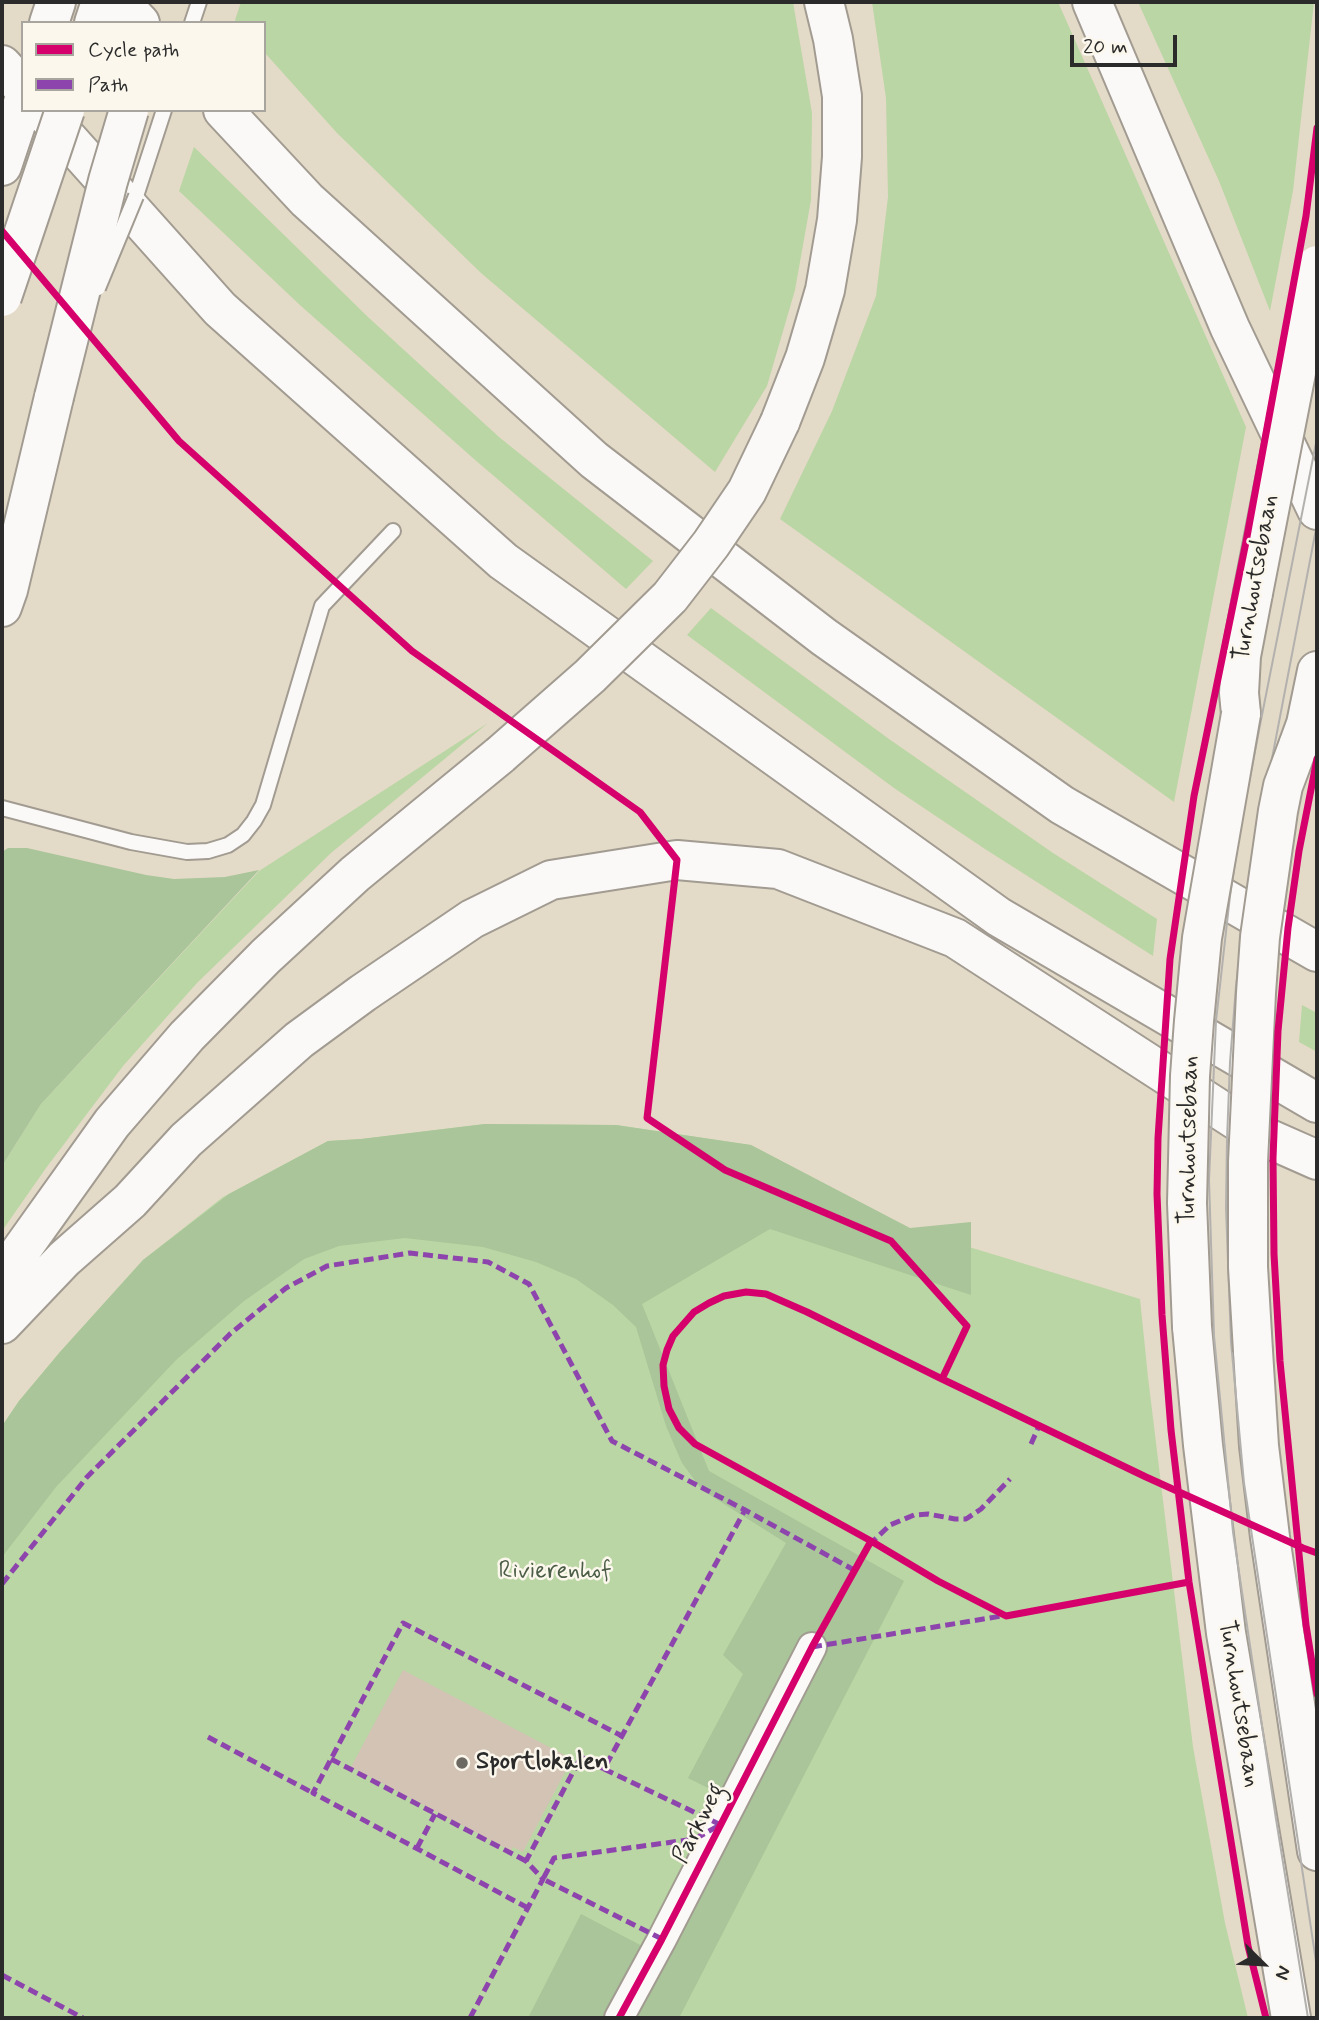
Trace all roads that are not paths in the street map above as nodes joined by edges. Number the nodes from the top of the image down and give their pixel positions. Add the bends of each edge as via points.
1 (56, 2) edge
2 (101, 2) edge
3 (120, 2) edge
4 (163, 2) edge
5 (199, 2) edge
6 (824, 2) edge
7 (1092, 2) edge
8 (50, 21) edge
9 (95, 21) edge
10 (138, 21) edge
11 (157, 21) edge
12 (193, 21) edge
13 (2, 65) edge
14 (21, 86) edge
15 (21, 109) edge
16 (45, 112) edge
17 (64, 112) edge
18 (128, 112) edge
19 (163, 112) edge
20 (225, 112) edge
21 (2, 166) edge
22 (1317, 265) edge
23 (2, 297) edge
24 (54, 397) junction
25 (1317, 510) edge
26 (393, 531) dead end
27 (2, 607) edge
28 (1314, 687) edge
29 (2, 808) edge
30 (1317, 952) edge
31 (1317, 1103) edge
32 (1317, 1160) edge
33 (2, 1277) edge
34 (2, 1324) edge
35 (812, 1647) dead end
36 (1315, 1810) edge
37 (1317, 1852) edge
38 (619, 2018) edge
39 (1291, 2018) edge

1 - 8 main road
2 - 9 main road
3 - 10 main road
4 - 11 main road
5 - 12 lane
6 - 33 main road, bridge via 842,96 837,220 825,290 805,358 747,491 670,597 590,676 355,874 187,1036 112,1123
7 - 25 main road via 1230,328
13 - 14 main road
15 - 21 main road
16 - 31 main road via 220,309 503,561 999,917
17 - 23 main road, bridge
18 - 24 main road, bridge
19 - 24 lane, bridge via 136,196
20 - 30 main road via 307,200 594,460 824,638 1062,805
22 - 39 main road, Turnhoutsebaan, bridge via 1241,656 1241,714 1202,938 1190,1076 1187,1203 1201,1432 1226,1633
24 - 27 main road
26 - 29 lane via 322,606 263,805 243,835 228,845 187,852
28 - 36 main road, bridge via 1283,786 1260,937 1247,1189 1259,1446
32 - 34 main road via 1256,1133 955,938 778,869 677,860 551,880 472,919 362,993 299,1040 186,1140 130,1201 64,1259
35 - 38 street, Parkweg
36 - 37 main road

